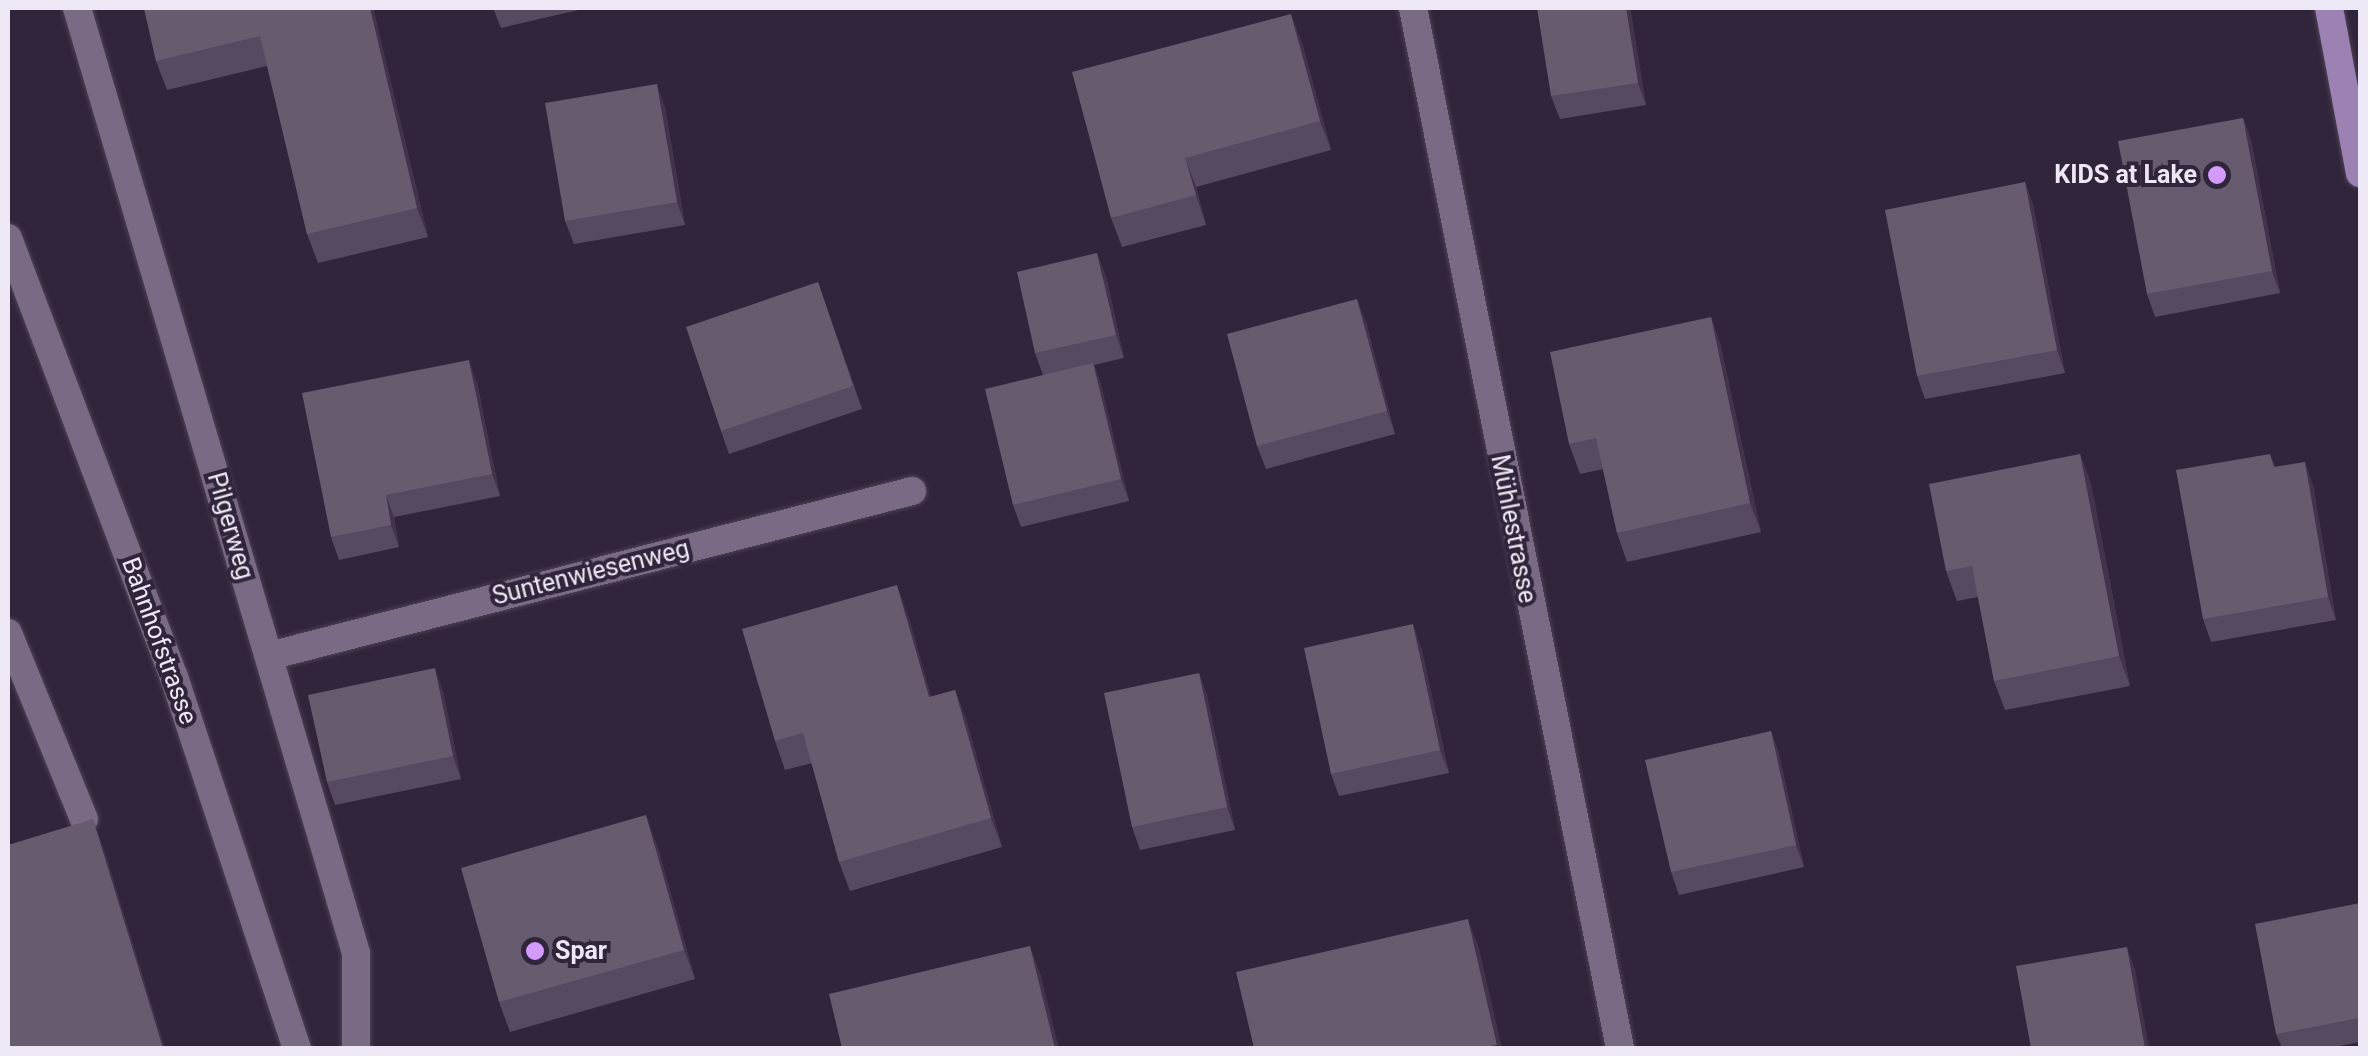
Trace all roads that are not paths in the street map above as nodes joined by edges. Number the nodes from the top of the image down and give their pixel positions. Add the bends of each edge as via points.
1 (77, 8) edge
2 (1412, 8) edge
3 (2329, 8) edge
4 (2360, 173) edge
5 (8, 238) edge
6 (912, 491) dead end
7 (8, 633) edge
8 (269, 656) junction
9 (84, 819) edge
10 (297, 1048) edge
11 (356, 1048) edge
12 (1620, 1048) edge

1 - 8 street, Pilgerweg
2 - 12 street, Mühlestrasse
3 - 4 main road
5 - 10 street, Bahnhofstrasse via 174,677
6 - 8 street, Suntenwiesenweg
7 - 9 street
8 - 11 street, Pilgerweg via 356,953

